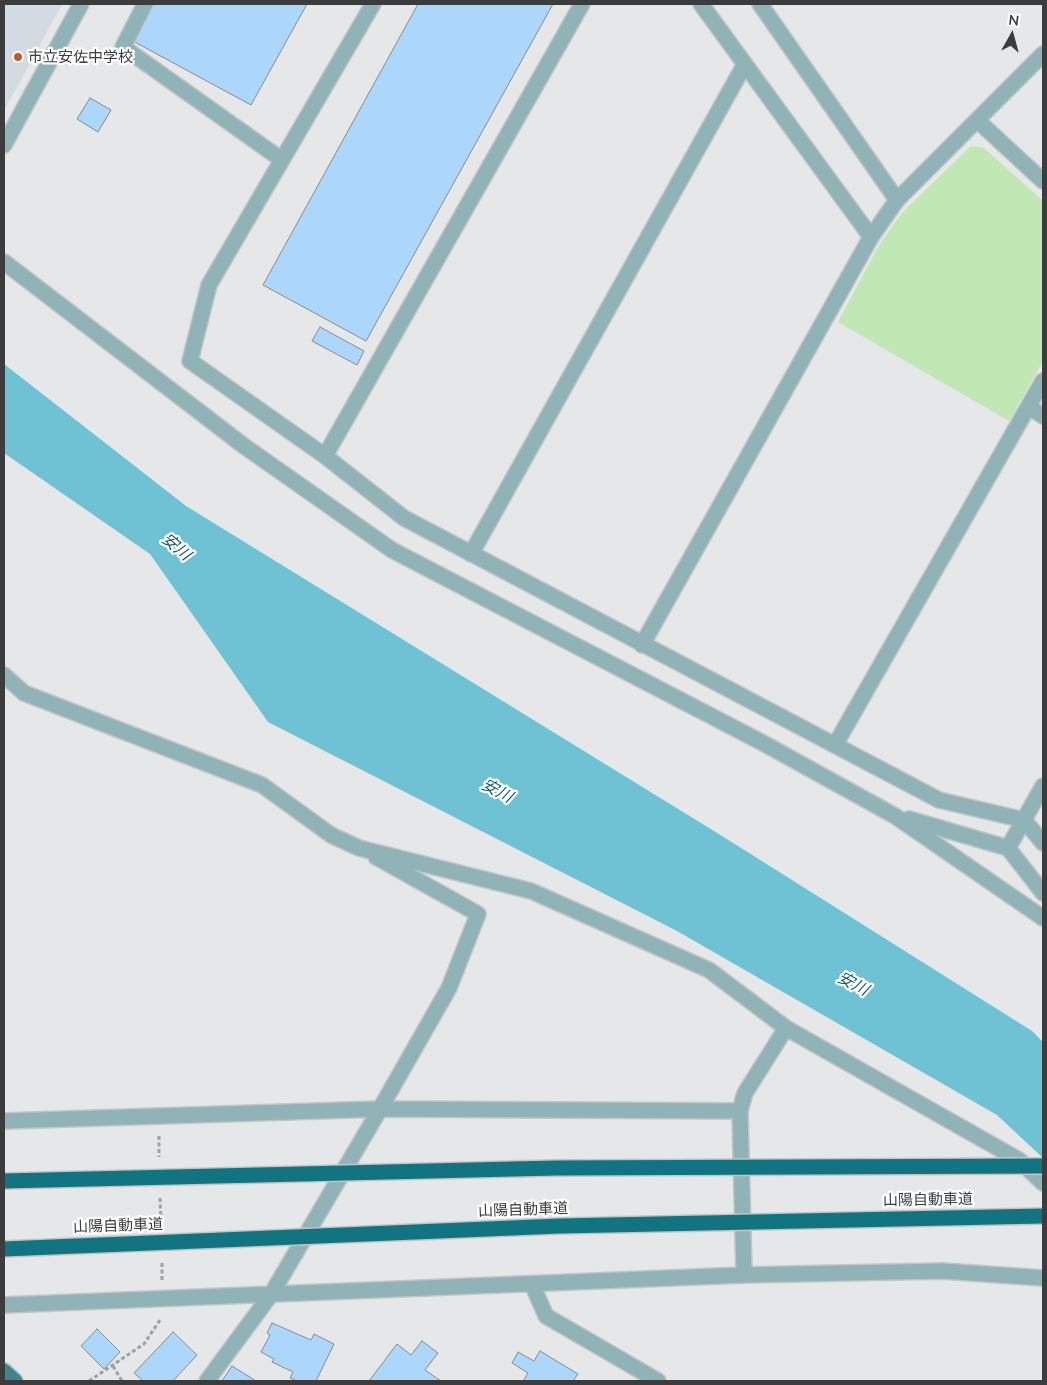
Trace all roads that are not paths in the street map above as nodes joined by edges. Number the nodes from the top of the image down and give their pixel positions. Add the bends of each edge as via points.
1 (81, 4) edge
2 (145, 4) edge
3 (373, 4) edge
4 (582, 4) edge
5 (701, 4) edge
6 (760, 4) edge
7 (1043, 54) edge
8 (745, 64) junction
9 (977, 120) junction
10 (4, 145) edge
11 (282, 160) junction
12 (1043, 181) edge
13 (897, 200) junction
14 (871, 237) junction
15 (4, 262) edge
16 (1043, 381) edge
17 (1029, 407) junction
18 (1043, 416) edge
19 (325, 456) junction
20 (470, 554) junction
21 (642, 645) junction
22 (4, 675) edge
23 (835, 745) junction
24 (1043, 786) edge
25 (896, 816) junction
26 (1024, 820) junction
27 (1043, 844) edge
28 (359, 848) junction
29 (1008, 848) junction
30 (1043, 893) edge
31 (1043, 918) edge
32 (786, 1028) junction
33 (380, 1109) junction
34 (740, 1112) junction
35 (4, 1120) edge
36 (1043, 1166) edge
37 (4, 1181) edge
38 (1043, 1183) edge
39 (1043, 1216) edge
40 (4, 1249) edge
41 (744, 1275) junction
42 (1043, 1278) edge
43 (532, 1284) junction
44 (272, 1293) junction
45 (4, 1305) edge
46 (4, 1370) edge
47 (15, 1381) edge
48 (207, 1381) edge
49 (658, 1381) edge

1 - 10 street
2 - 11 street via 123,47
3 - 11 street
4 - 19 street
5 - 8 street
6 - 13 street
7 - 9 street
8 - 14 street
8 - 20 street
9 - 12 street
9 - 13 street
11 - 19 street via 209,284 190,360
13 - 14 street
14 - 21 street
15 - 25 street via 244,446 392,550
16 - 17 street
17 - 18 street
17 - 23 street
19 - 20 street via 404,518
20 - 21 street
21 - 23 street
22 - 28 street via 24,693 262,784 331,835
23 - 26 street via 939,800
24 - 26 street
25 - 29 street
25 - 31 street
26 - 27 street
26 - 29 street
28 - 32 street via 531,891 709,970
28 - 33 street via 478,914 450,988
29 - 30 street
32 - 34 street via 745,1093
32 - 38 street via 1019,1160
33 - 34 street
33 - 35 street
33 - 44 street
34 - 41 street
36 - 37 highway, bridge via 556,1168
39 - 40 highway, 山陽自動車道, bridge via 560,1226
41 - 42 street via 944,1271
41 - 43 street
43 - 44 street
43 - 49 street via 546,1316
44 - 45 street
44 - 48 street
46 - 47 main road

